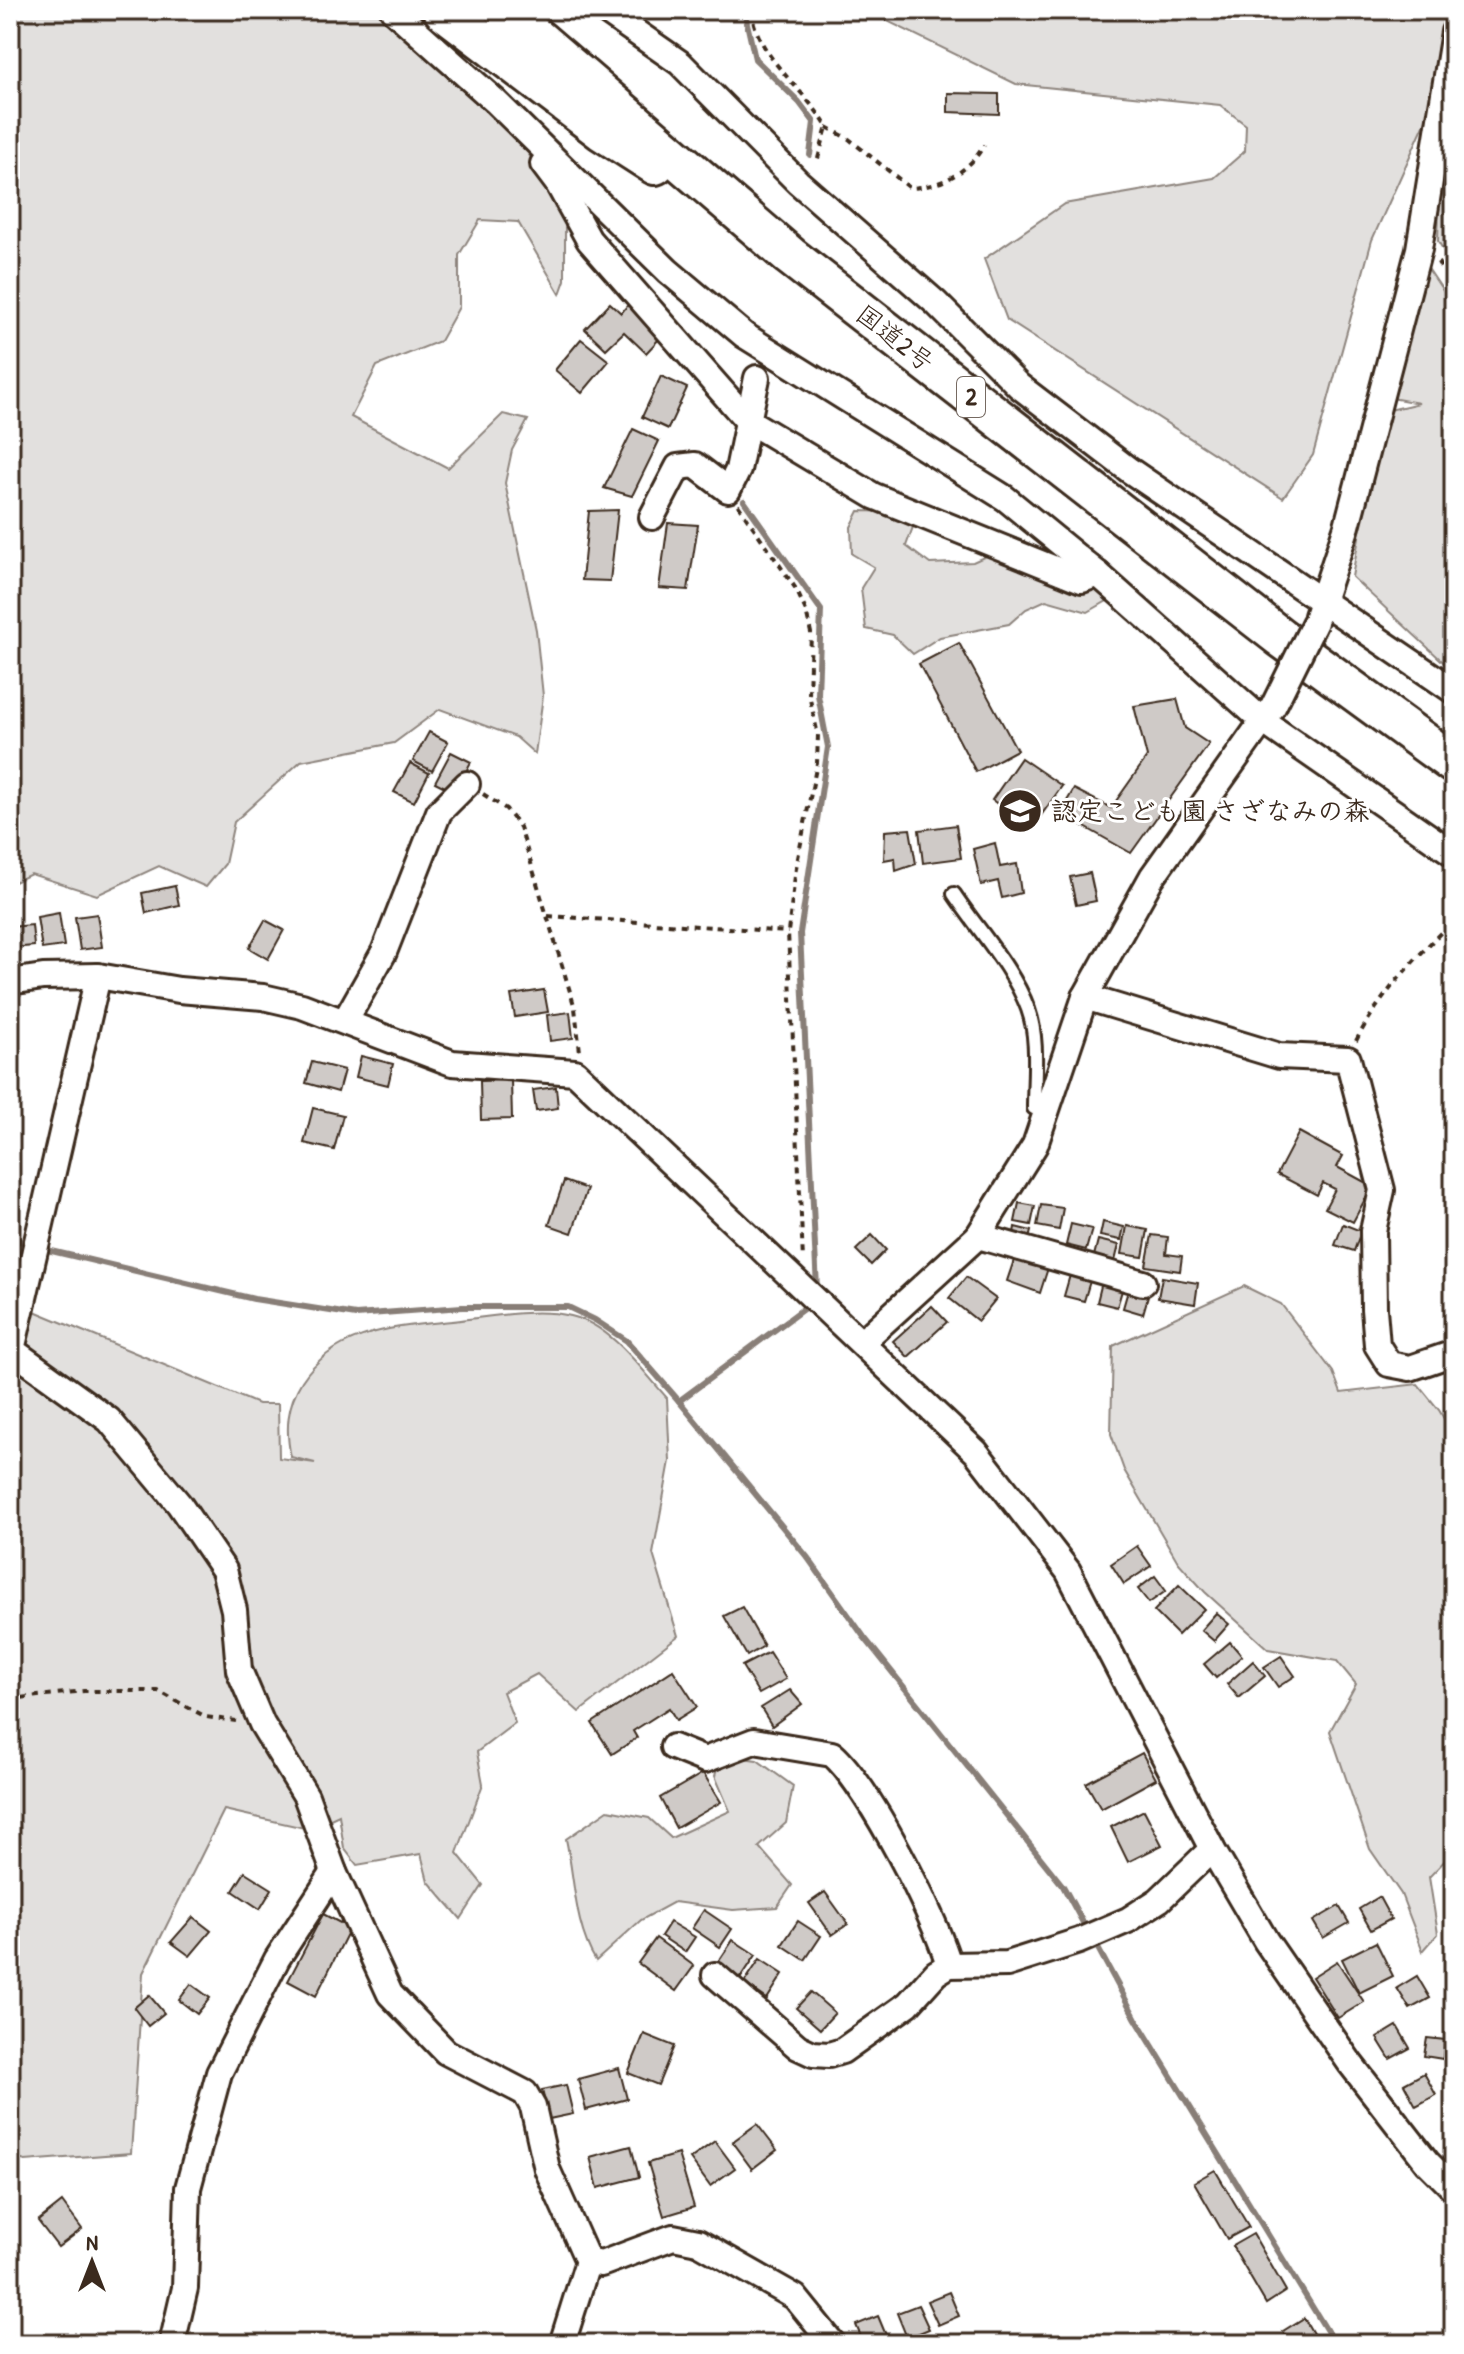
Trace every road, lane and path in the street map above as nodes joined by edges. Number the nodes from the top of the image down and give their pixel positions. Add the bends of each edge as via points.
1 (393, 10) edge
2 (443, 10) edge
3 (504, 10) edge
4 (531, 10) edge
5 (604, 10) edge
6 (751, 10) edge
7 (1454, 32) edge
8 (827, 127) junction
9 (530, 136) junction
10 (984, 145) dead end
11 (817, 162) dead end
12 (698, 175) junction
13 (790, 256) junction
14 (757, 378) dead end
15 (747, 420) junction
16 (728, 490) junction
17 (652, 517) dead end
18 (1098, 574) junction
19 (1319, 612) junction
20 (1454, 691) edge
21 (1268, 715) junction
22 (1454, 764) edge
23 (467, 784) joint
24 (1454, 854) edge
25 (954, 894) dead end
26 (548, 916) junction
27 (1454, 919) edge
28 (788, 932) junction
29 (98, 976) junction
30 (10, 982) edge
31 (1085, 997) junction
32 (345, 1021) junction
33 (1348, 1059) junction
34 (575, 1072) junction
35 (1045, 1113) junction
36 (978, 1236) junction
37 (1143, 1283) dead end
38 (797, 1286) junction
39 (862, 1342) junction
40 (1454, 1353) edge
41 (10, 1699) edge
42 (262, 1724) junction
43 (673, 1747) dead end
44 (1212, 1849) junction
45 (334, 1872) junction
46 (949, 1965) junction
47 (715, 1975) dead end
48 (1454, 2189) edge
49 (588, 2261) junction
50 (172, 2344) edge
51 (562, 2344) edge
52 (833, 2344) edge

1 - 9 street
2 - 13 highway via 602,131
3 - 12 highway, 国道2号 / 2
4 - 12 highway
5 - 19 street via 680,63 798,182 936,303 1019,386
6 - 8 path via 769,58
7 - 19 street via 1419,249 1347,526
8 - 10 path via 910,188 930,188 973,166
8 - 11 path
9 - 15 street via 530,147 589,240
9 - 18 street via 668,271 744,335 1005,498
12 - 13 highway, 国道2号 / 2
13 - 22 highway, 国道2号 / 2 via 1280,637
14 - 15 street
15 - 16 street via 738,470
15 - 18 street via 874,496 1082,580
16 - 17 street via 695,465 678,467
16 - 28 path via 796,589 811,633 809,695 818,756
18 - 21 street
19 - 20 street
19 - 21 street, bridge
21 - 24 street
21 - 31 street via 1152,877
23 - 26 path via 506,809 520,827
23 - 32 street via 439,812 384,952
25 - 35 lane via 1029,1012 1034,1108
26 - 28 path
26 - 34 path via 575,1008 581,1062
27 - 33 path via 1372,1010
28 - 38 path via 804,1276
29 - 30 street
29 - 32 street via 263,997
29 - 42 street via 12,1350 109,1420 179,1504 224,1570 239,1670
31 - 33 street via 1279,1056
31 - 35 street
32 - 34 street via 452,1063
33 - 40 street via 1382,1190 1373,1231 1377,1345 1389,1364 1410,1368
34 - 38 street
35 - 36 street via 1035,1145
36 - 37 street
36 - 39 street
38 - 39 street
39 - 44 street via 976,1452 1068,1571
41 - 42 path via 158,1691 206,1717
42 - 45 street via 306,1796
43 - 46 street via 705,1760 754,1741 832,1754 867,1798 940,1933
44 - 46 street via 1159,1900 1128,1920 1007,1964
44 - 48 street via 1266,1941 1350,2063
45 - 49 street via 390,1994 446,2052 525,2093 547,2169
45 - 50 street via 277,1959 219,2073 188,2188 185,2288
46 - 47 street via 908,2004 829,2055 798,2047
49 - 51 street
49 - 52 street via 601,2264 673,2237 698,2242 795,2297

